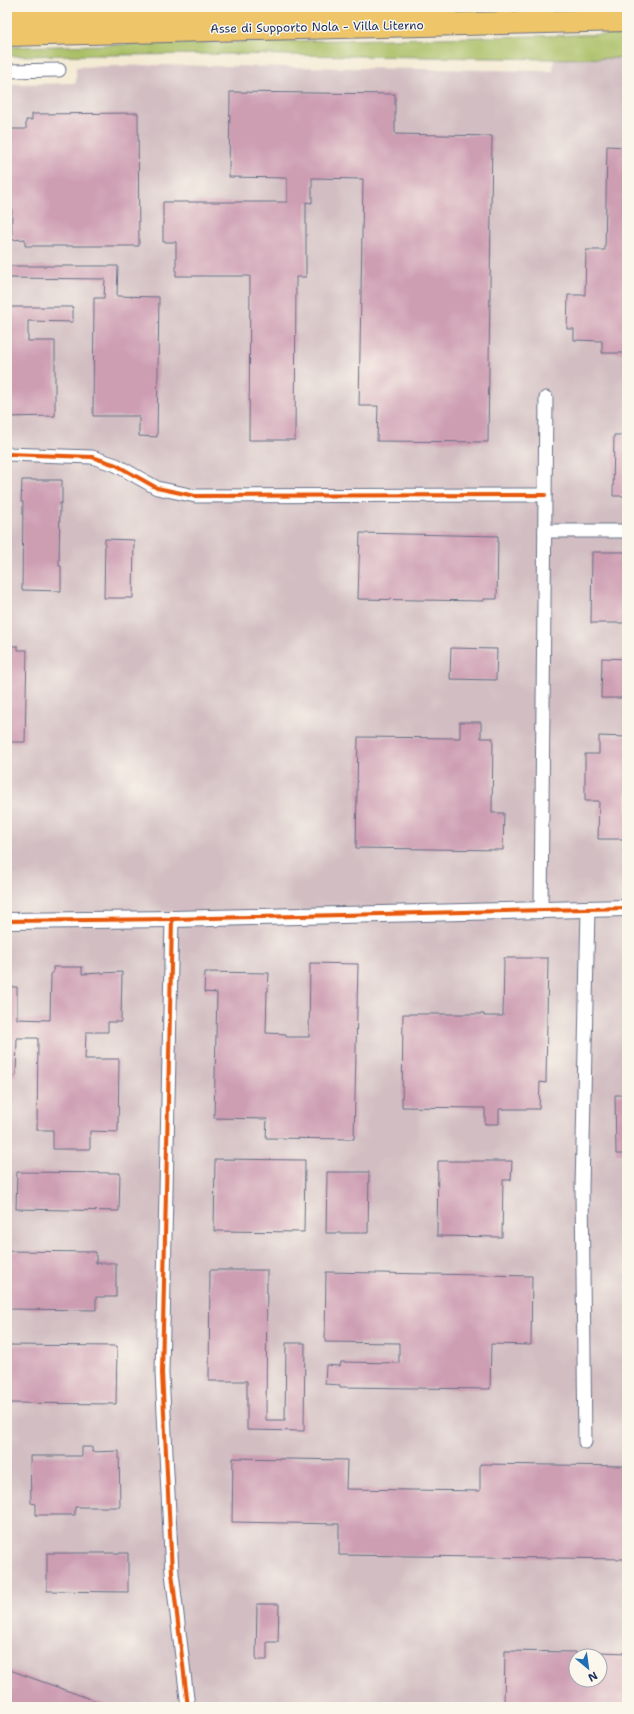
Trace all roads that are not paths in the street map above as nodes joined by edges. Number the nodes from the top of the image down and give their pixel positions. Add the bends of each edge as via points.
1 (448, 7) edge
2 (7, 18) edge
3 (627, 20) edge
4 (7, 35) edge
5 (59, 70) dead end
6 (7, 71) edge
7 (546, 398) dead end
8 (7, 454) edge
9 (545, 495) junction
10 (545, 531) junction
11 (627, 531) edge
12 (588, 908) junction
13 (627, 908) edge
14 (542, 910) junction
15 (172, 919) junction
16 (7, 921) edge
17 (585, 1442) dead end
18 (188, 1707) edge

1 - 2 highway, Asse di Supporto Nola - Villa Literno
3 - 4 highway, Asse di Supporto Nola - Villa Literno
5 - 6 street
7 - 9 street
8 - 9 street via 92,457 116,465 158,488 195,496
9 - 10 street
10 - 11 street
10 - 14 street
12 - 13 street
12 - 14 street
12 - 17 street via 582,1188
14 - 15 street
15 - 16 street
15 - 18 street via 162,1373 172,1573

